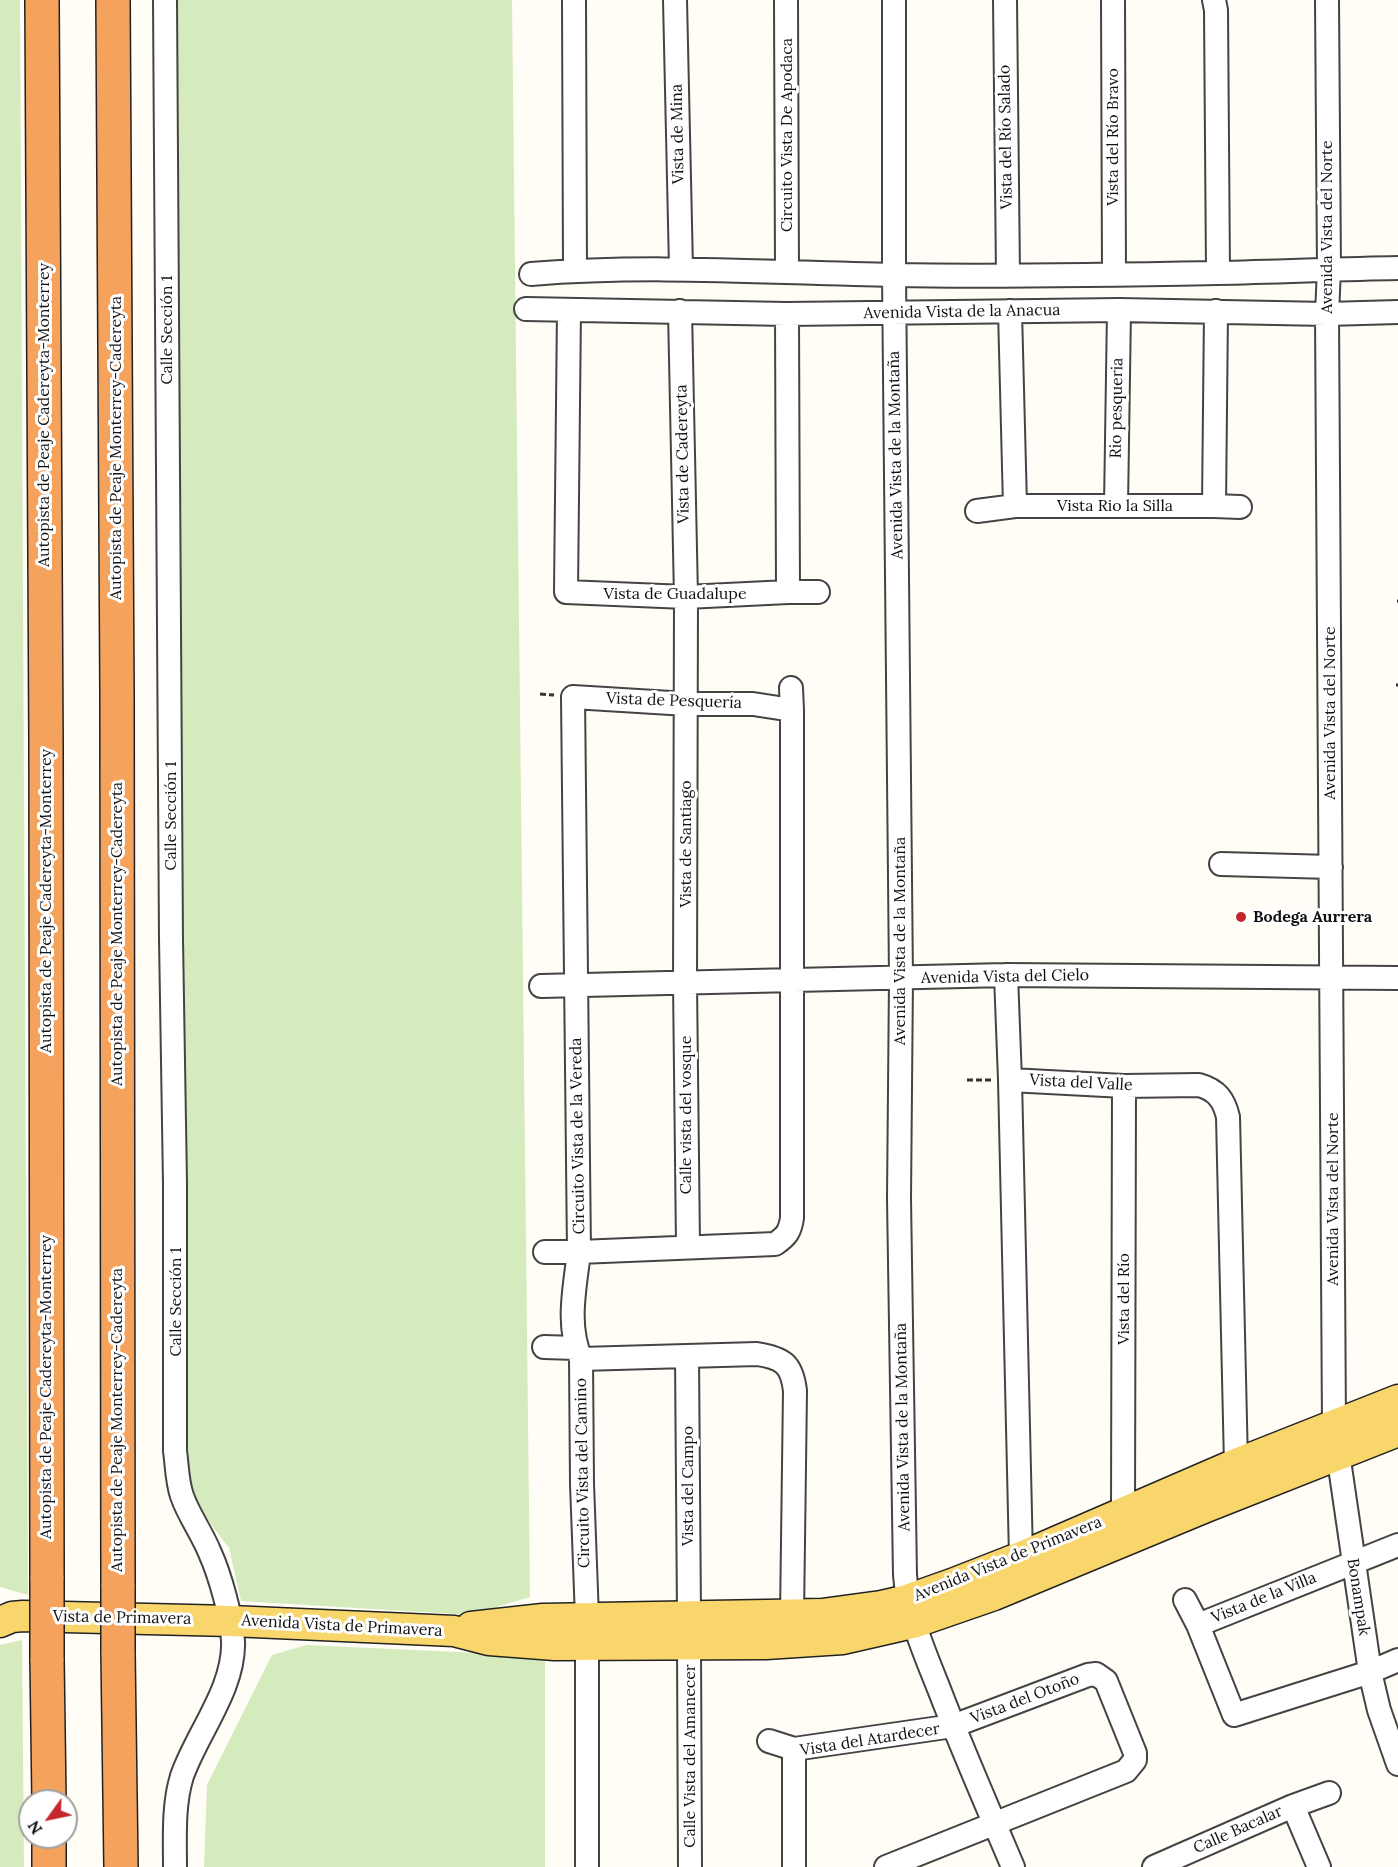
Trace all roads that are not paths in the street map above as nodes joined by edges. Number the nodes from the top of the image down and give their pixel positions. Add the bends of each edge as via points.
1 (42, 0) edge
2 (113, 0) edge
3 (165, 0) edge
4 (574, 0) edge
5 (675, 0) edge
6 (786, 0) edge
7 (894, 0) edge
8 (1005, 0) edge
9 (1113, 0) edge
10 (1214, 0) edge
11 (1327, 0) edge
12 (681, 268) junction
13 (1398, 268) edge
14 (1329, 269) junction
15 (575, 270) junction
16 (787, 271) junction
17 (1114, 273) junction
18 (1218, 273) junction
19 (531, 274) dead end
20 (894, 275) junction
21 (1008, 275) junction
22 (526, 309) dead end
23 (568, 310) junction
24 (1119, 310) junction
25 (680, 311) junction
26 (1010, 311) junction
27 (1216, 311) junction
28 (1398, 312) edge
29 (895, 313) junction
30 (787, 314) junction
31 (1327, 314) junction
32 (1015, 506) junction
33 (1116, 506) junction
34 (1214, 506) junction
35 (1240, 507) dead end
36 (977, 511) dead end
37 (788, 592) junction
38 (818, 592) dead end
39 (686, 597) junction
40 (791, 688) dead end
41 (687, 704) junction
42 (792, 710) junction
43 (1221, 864) dead end
44 (1331, 867) junction
45 (1006, 975) junction
46 (901, 978) junction
47 (1332, 978) junction
48 (1398, 978) edge
49 (791, 980) junction
50 (685, 983) junction
51 (577, 985) junction
52 (541, 986) dead end
53 (1010, 1080) junction
54 (1124, 1086) junction
55 (688, 1246) junction
56 (545, 1252) dead end
57 (579, 1252) junction
58 (544, 1347) dead end
59 (578, 1353) junction
60 (687, 1356) junction
61 (1398, 1400) edge
62 (1334, 1426) junction
63 (1398, 1431) edge
64 (1337, 1456) junction
65 (1236, 1464) junction
66 (1123, 1511) junction
67 (1398, 1545) edge
68 (1021, 1557) junction
69 (1353, 1562) junction
70 (1185, 1600) dead end
71 (910, 1611) junction
72 (3, 1615) edge
73 (792, 1616) junction
74 (231, 1621) junction
75 (1198, 1625) junction
76 (689, 1630) junction
77 (586, 1631) junction
78 (1398, 1660) edge
79 (1370, 1672) junction
80 (953, 1726) junction
81 (769, 1741) dead end
82 (794, 1749) junction
83 (1398, 1764) edge
84 (49, 1789) edge
85 (1329, 1793) dead end
86 (1293, 1806) junction
87 (994, 1824) junction
88 (49, 1849) edge
89 (1012, 1865) edge
90 (49, 1867) edge
91 (120, 1867) edge
92 (175, 1867) edge
93 (586, 1867) edge
94 (690, 1867) edge
95 (794, 1867) edge
96 (886, 1867) edge
97 (1154, 1867) edge
98 (1319, 1867) edge

1 - 84 highway, Autopista de Peaje Cadereyta-Monterrey, bridge
2 - 91 highway, Autopista de Peaje Monterrey-Cadereyta, bridge
3 - 74 street, Calle Sección 1 via 175,1451 181,1493 210,1552
4 - 15 street
5 - 12 street, Vista de Mina
6 - 16 street, Circuito Vista De Apodaca
7 - 20 street, Avenida Vista de la Montaña
8 - 21 street, Vista del Río Salado
9 - 17 street, Vista del Río Bravo
10 - 18 street
11 - 14 street, Avenida Vista del Norte
12 - 15 street
12 - 16 street
13 - 14 street
14 - 18 street
14 - 31 street, Avenida Vista del Norte
15 - 19 street
16 - 20 street
17 - 18 street
17 - 21 street
20 - 21 street
20 - 29 street, Avenida Vista de la Montaña
22 - 23 street, Avenida Vista de la Anacua
23 - 25 street, Avenida Vista de la Anacua
23 - 39 street, Vista de Guadalupe via 566,592
24 - 26 street, Avenida Vista de la Anacua
24 - 27 street, Avenida Vista de la Anacua
24 - 33 street, Rio pesqueria
25 - 30 street, Avenida Vista de la Anacua
25 - 39 street, Vista de Cadereyta
26 - 29 street, Avenida Vista de la Anacua
26 - 32 street
27 - 31 street, Avenida Vista de la Anacua
27 - 34 street
28 - 31 street, Avenida Vista de la Anacua
29 - 30 street, Avenida Vista de la Anacua
29 - 46 street, Avenida Vista de la Montaña
30 - 37 street
31 - 44 street, Avenida Vista del Norte
32 - 33 street, Vista Rio la Silla
32 - 36 street, Vista Rio la Silla
33 - 34 street, Vista Rio la Silla
34 - 35 street, Vista Rio la Silla
37 - 38 street, Vista de Guadalupe
37 - 39 street, Vista de Guadalupe
39 - 41 street, Vista de Cadereyta
40 - 42 street
41 - 42 street, Vista de Pesquería via 753,704
41 - 50 street, Vista de Santiago
41 - 51 street, Vista de Pesquería via 573,697
42 - 49 street
43 - 44 street
44 - 47 street, Avenida Vista del Norte
45 - 46 street, Avenida Vista del Cielo
45 - 47 street, Avenida Vista del Cielo
45 - 53 street
46 - 49 street, Avenida Vista del Cielo
46 - 71 street, Avenida Vista de la Montaña via 899,1199 905,1575
47 - 48 street, Avenida Vista del Cielo
47 - 62 street, Avenida Vista del Norte
49 - 50 street, Avenida Vista del Cielo
49 - 55 street, Circuito Vista de la Vereda via 790,1230 784,1238 769,1245
50 - 51 street, Avenida Vista del Cielo
50 - 55 street, Calle vista del vosque
51 - 52 street, Avenida Vista del Cielo
51 - 57 street, Circuito Vista de la Vereda
53 - 54 street, Vista del Valle
53 - 68 street, Vista del Valle
54 - 65 street, Vista del Valle via 1199,1085 1211,1088 1225,1107
54 - 66 street, Vista del Río
55 - 57 street, Circuito Vista de la Vereda
56 - 57 street
57 - 59 street via 573,1309 573,1338
58 - 59 street
59 - 60 street, Circuito Vista del Camino
59 - 77 street, Circuito Vista del Camino
60 - 73 street, Circuito Vista del Camino via 768,1356 785,1363 793,1377
60 - 76 street, Vista del Campo
61 - 62 main road, Avenida Vista de Primavera
62 - 64 street, Bonampak
62 - 65 main road, Avenida Vista de Primavera
63 - 64 main road, Avenida Vista de Primavera
64 - 69 street, Bonampak
64 - 71 main road, Avenida Vista de Primavera via 994,1595
65 - 66 main road, Avenida Vista de Primavera
66 - 68 main road, Avenida Vista de Primavera
67 - 69 street, Vista de la Villa
68 - 71 main road, Avenida Vista de Primavera
69 - 75 street, Vista de la Villa
69 - 79 street, Bonampak
70 - 75 street
71 - 73 main road, Avenida Vista de Primavera
71 - 76 main road, Avenida Vista de Primavera via 875,1633 833,1640 766,1644
71 - 80 street, Avenida Vista de la Montaña
72 - 74 main road, Vista de Primavera
73 - 76 main road, Avenida Vista de Primavera
74 - 77 main road, Avenida Vista de Primavera via 454,1631 506,1642
74 - 92 street, Calle Sección 1 via 230,1673 181,1779
75 - 79 street, Vista de la Villa via 1237,1725
76 - 77 main road, Avenida Vista de Primavera
76 - 94 street, Calle Vista del Amanecer
77 - 93 street
78 - 79 street, Vista de la Villa
79 - 83 street, Bonampak
80 - 82 street, Vista del Atardecer
80 - 87 street, Avenida Vista de la Montaña
80 - 87 street, Vista del Otoño via 1088,1675 1101,1677 1110,1689 1135,1753 1132,1766 1117,1776
81 - 82 street
82 - 95 street, Vista del Atardecer
85 - 86 street
86 - 97 street, Calle Bacalar
86 - 98 street, Calle Bacalar
87 - 89 street, Avenida Vista de la Montaña
87 - 96 street
88 - 90 highway

